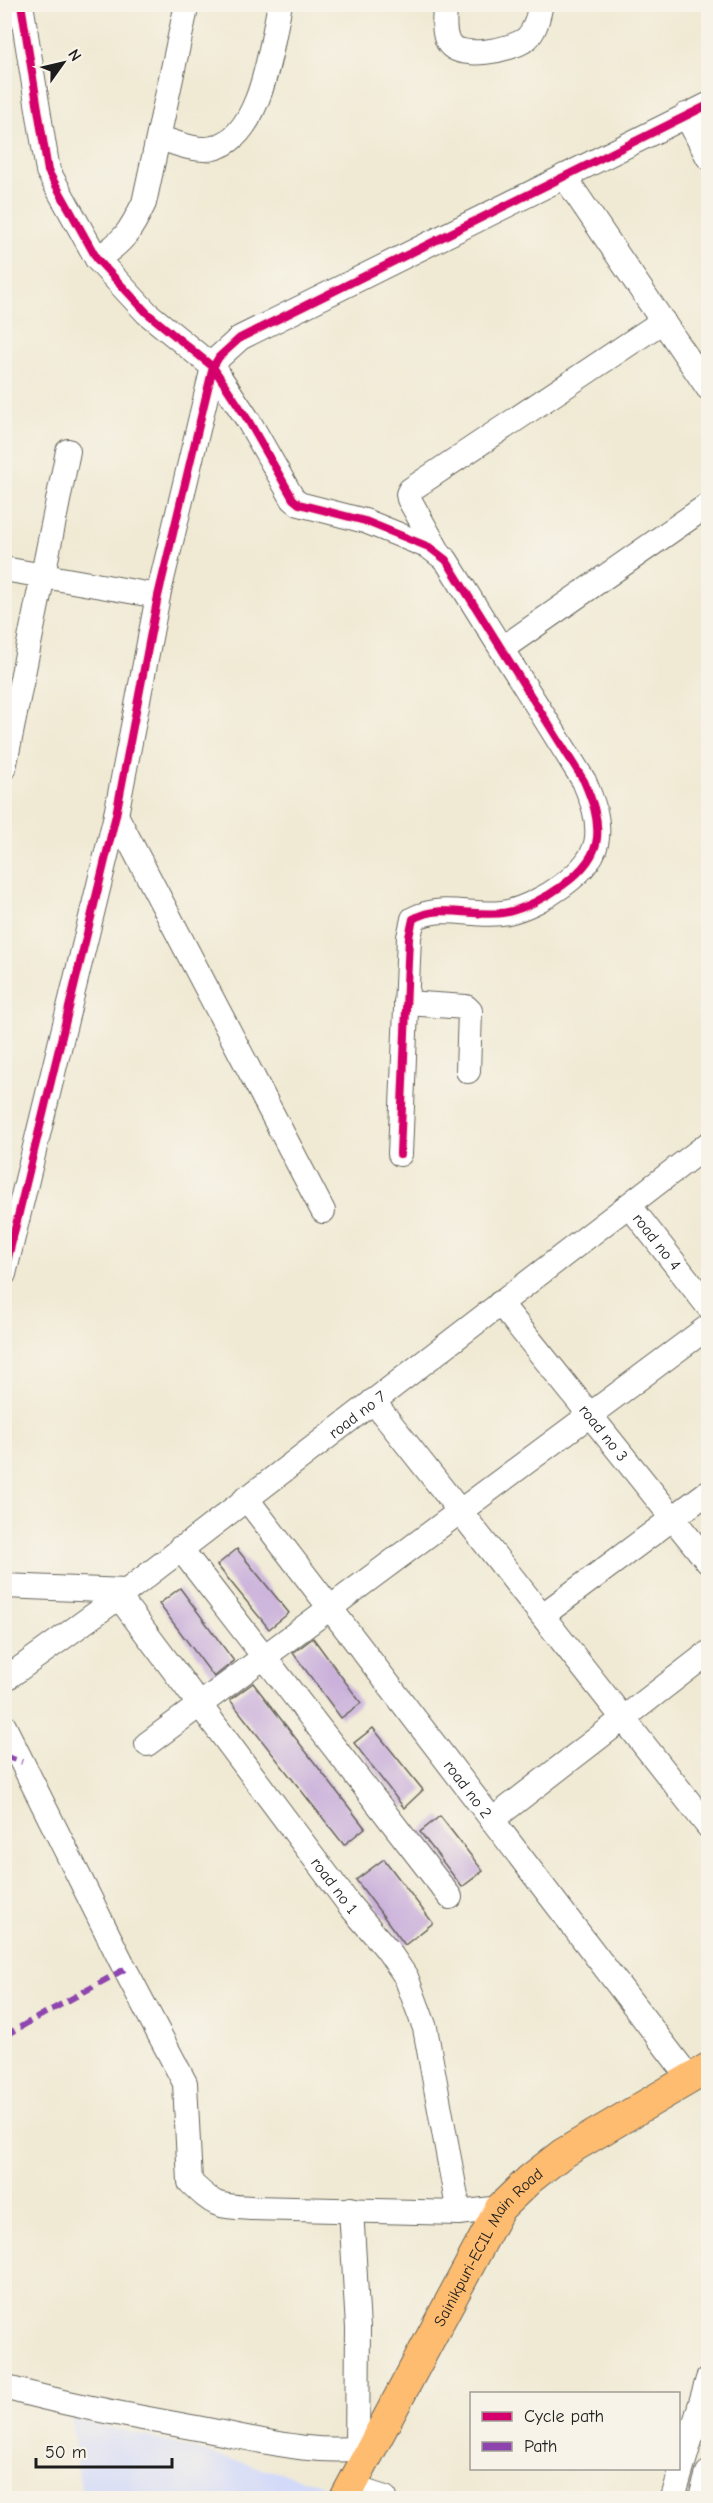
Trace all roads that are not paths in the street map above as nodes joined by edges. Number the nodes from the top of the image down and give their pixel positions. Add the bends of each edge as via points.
1 (21, 4) edge
2 (187, 4) edge
3 (280, 4) edge
4 (445, 4) edge
5 (541, 4) edge
6 (708, 105) edge
7 (686, 115) junction
8 (160, 138) junction
9 (708, 157) edge
10 (564, 176) junction
11 (98, 259) junction
12 (663, 321) junction
13 (213, 367) junction
14 (708, 388) edge
15 (68, 451) dead end
16 (708, 505) edge
17 (439, 553) junction
18 (4, 569) edge
19 (45, 574) junction
20 (158, 596) junction
21 (502, 648) junction
22 (4, 768) edge
23 (116, 815) junction
24 (406, 1003) junction
25 (468, 1071) dead end
26 (708, 1144) edge
27 (400, 1155) dead end
28 (629, 1205) junction
29 (323, 1211) dead end
30 (4, 1274) edge
31 (500, 1303) junction
32 (708, 1306) edge
33 (708, 1327) edge
34 (373, 1401) junction
35 (591, 1414) junction
36 (708, 1492) edge
37 (246, 1498) junction
38 (461, 1511) junction
39 (674, 1518) junction
40 (180, 1548) junction
41 (708, 1562) edge
42 (4, 1586) edge
43 (122, 1594) junction
44 (330, 1608) junction
45 (543, 1615) junction
46 (708, 1653) edge
47 (264, 1658) junction
48 (4, 1680) edge
49 (201, 1704) junction
50 (624, 1718) junction
51 (4, 1726) edge
52 (147, 1744) dead end
53 (492, 1820) junction
54 (708, 1826) edge
55 (450, 1897) dead end
56 (700, 2074) edge
57 (501, 2208) junction
58 (351, 2209) junction
59 (459, 2213) junction
60 (708, 2379) edge
61 (4, 2387) edge
62 (364, 2449) junction
63 (708, 2473) edge
64 (348, 2493) edge
65 (386, 2499) edge
66 (673, 2499) edge
67 (701, 2499) edge

1 - 11 street via 48,171
2 - 8 street
3 - 8 street via 258,100 243,128 212,149
4 - 5 street via 448,43 458,51 478,53 526,39 536,25
6 - 7 street
7 - 9 street
7 - 10 street
8 - 11 street via 144,203 132,229
10 - 12 street
10 - 13 street via 240,338
11 - 13 street via 147,313
12 - 14 street
12 - 17 street via 410,490 409,499
13 - 17 street via 299,504 365,521
13 - 20 street
15 - 19 street
16 - 21 street
17 - 21 street
18 - 19 street
19 - 20 street
19 - 22 street
20 - 23 street
21 - 24 street via 584,781 596,809 597,840 588,862 567,883 539,899 508,912 439,910 413,919
23 - 29 street
23 - 30 street
24 - 25 street via 466,1007 470,1011
24 - 27 street
26 - 28 street, road no 7
28 - 31 street, road no 7
28 - 32 street, road no 4
31 - 34 street, road no 7
31 - 35 street, road no 3
33 - 35 street
34 - 37 street, road no 7
34 - 38 street
35 - 38 street
35 - 39 street, road no 3
36 - 39 street
37 - 40 street, road no 7
37 - 44 street, road no 2
38 - 44 street
38 - 45 street
39 - 41 street, road no 3
39 - 45 street
40 - 43 street, road no 7
40 - 47 street
42 - 43 street
43 - 48 street, road no 7
43 - 49 street, road no 1
44 - 47 street
44 - 53 street, road no 2
45 - 50 street
46 - 50 street
47 - 49 street
47 - 55 street
49 - 52 street
49 - 59 street, road no 1 via 406,1977 425,2028
50 - 53 street
50 - 54 street
51 - 58 street via 185,2083 190,2182 218,2206
53 - 56 street, road no 2
56 - 57 main road, Sainikpuri-ECIL Main Road via 562,2154
57 - 59 street
57 - 62 main road, Sainikpuri-ECIL Main Road
58 - 59 street
58 - 62 street
60 - 66 street
61 - 62 street via 285,2446
62 - 64 main road, Sainikpuri-ECIL Main Road
63 - 67 street
64 - 65 street

